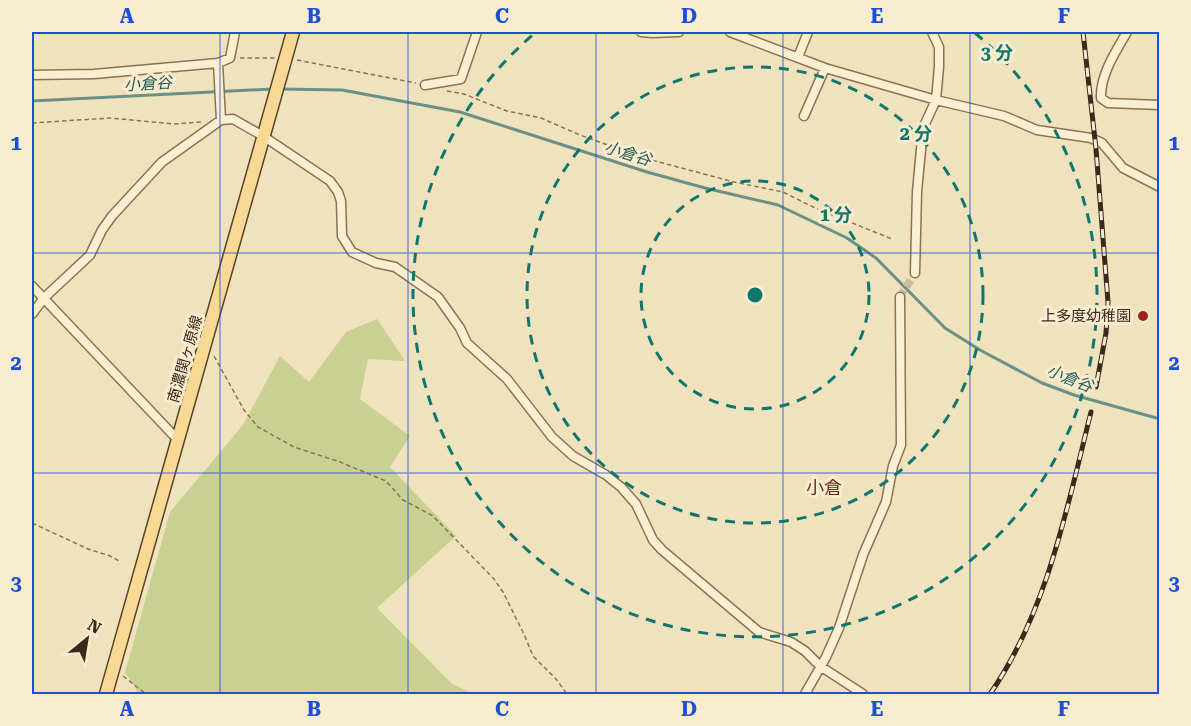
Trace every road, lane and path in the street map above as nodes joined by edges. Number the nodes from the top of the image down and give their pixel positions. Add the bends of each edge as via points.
1 (236, 32) edge
2 (292, 32) edge
3 (477, 32) edge
4 (641, 32) edge
5 (679, 32) edge
6 (730, 32) edge
7 (808, 32) edge
8 (932, 32) edge
9 (1127, 32) edge
10 (798, 57) junction
11 (230, 58) junction
12 (283, 63) junction
13 (218, 66) junction
14 (825, 68) junction
15 (32, 75) edge
16 (425, 85) joint
17 (444, 90) dead end
18 (936, 100) junction
19 (1160, 105) edge
20 (804, 116) dead end
21 (219, 119) junction
22 (32, 123) edge
23 (263, 136) junction
24 (1160, 187) edge
25 (892, 238) dead end
26 (915, 273) tunnel mouth
27 (32, 286) edge
28 (900, 297) tunnel mouth
29 (44, 298) junction
30 (32, 314) edge
31 (206, 342) junction
32 (177, 439) junction
33 (32, 523) edge
34 (121, 562) dead end
35 (820, 666) junction
36 (113, 668) junction
37 (106, 694) edge
38 (146, 694) edge
39 (567, 694) edge
40 (805, 694) edge
41 (863, 694) edge

1 - 11 street
2 - 12 main road, 南濃関ヶ原線
3 - 16 street via 461,79
4 - 5 street
6 - 10 street
7 - 10 street
8 - 18 street via 939,47
9 - 19 street via 1109,67 1101,98 1108,103
10 - 14 street
11 - 12 path
11 - 13 street
12 - 16 path
12 - 23 main road, 南濃関ヶ原線
13 - 15 street
13 - 21 street
14 - 18 street
14 - 20 street
17 - 25 path via 541,118 644,158 783,192
18 - 24 street via 1004,116 1037,130 1091,138 1102,143 1123,168
18 - 26 street via 923,128
21 - 22 path via 174,124 110,118
21 - 23 street via 233,119
21 - 29 street via 162,162 107,223 90,255
23 - 31 main road, 南濃関ヶ原線
23 - 35 street via 330,181 340,201 342,236 352,252 395,267 438,297 467,343 507,379 552,437 573,456 621,487 636,504 662,550 745,622 759,632 791,642
27 - 29 street
28 - 35 street via 901,445 886,502 863,555 839,628
29 - 30 street
29 - 32 street
31 - 32 main road, 南濃関ヶ原線
31 - 39 path via 244,410 258,427 294,447 386,481 403,500 433,516 494,579 533,656
32 - 36 main road, 南濃関ヶ原線
33 - 34 path
35 - 40 street
35 - 41 street
36 - 37 main road, 南濃関ヶ原線
36 - 38 path

